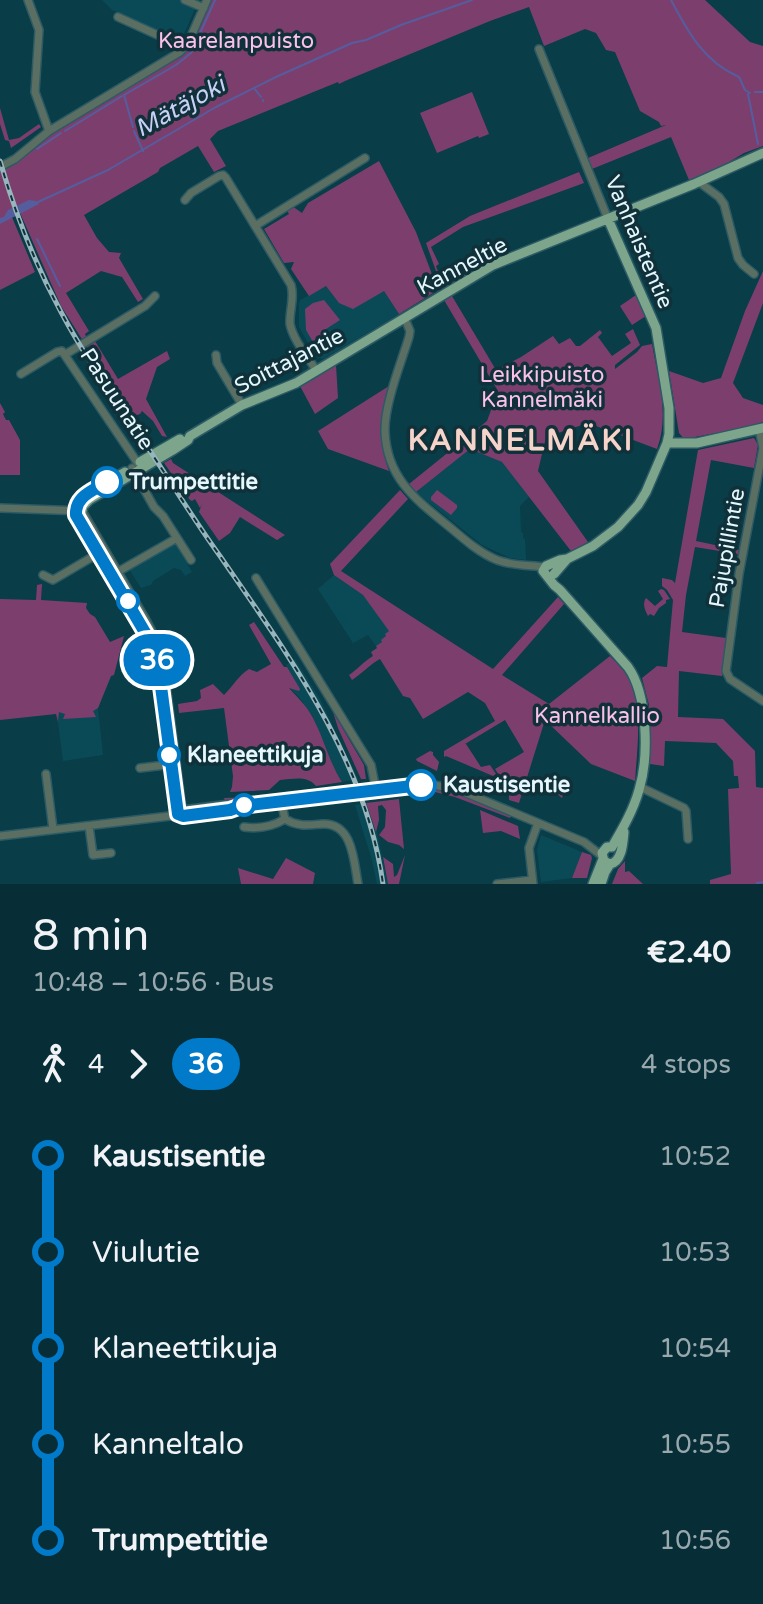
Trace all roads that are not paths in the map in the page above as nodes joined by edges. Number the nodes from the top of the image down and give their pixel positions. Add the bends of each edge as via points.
1 (28, 0) edge
2 (185, 0) edge
3 (205, 4) edge
4 (118, 17) dead end
5 (184, 47) junction
6 (539, 49) dead end
7 (49, 131) junction
8 (763, 155) edge
9 (365, 158) dead end
10 (0, 167) edge
11 (699, 182) junction
12 (185, 200) dead end
13 (608, 219) junction
14 (255, 226) junction
15 (754, 274) dead end
16 (155, 296) dead end
17 (405, 319) junction
18 (66, 354) junction
19 (216, 355) dead end
20 (316, 370) junction
21 (21, 374) dead end
22 (242, 405) junction
23 (761, 428) edge
24 (667, 443) junction
25 (136, 468) junction
26 (0, 508) edge
27 (78, 511) junction
28 (177, 538) junction
29 (100, 550) junction
30 (191, 560) dead end
31 (550, 572) junction
32 (115, 574) junction
33 (43, 575) dead end
34 (256, 578) dead end
35 (185, 653) dead end
36 (161, 663) junction
37 (763, 701) edge
38 (173, 764) junction
39 (140, 768) dead end
40 (46, 774) dead end
41 (640, 787) junction
42 (376, 790) junction
43 (281, 801) junction
44 (181, 814) junction
45 (285, 819) junction
46 (538, 823) junction
47 (89, 826) junction
48 (244, 827) dead end
49 (53, 829) junction
50 (0, 836) edge
51 (688, 839) dead end
52 (111, 853) dead end
53 (609, 854) junction
54 (533, 882) edge
55 (358, 884) edge
56 (497, 884) edge
57 (593, 884) edge
58 (601, 884) edge

1 - 7 street via 39,30 35,92
2 - 3 street
3 - 5 street
4 - 5 street
5 - 7 street
6 - 13 street, Vanhaistentie
7 - 10 street
8 - 11 main road, Kanneltie
9 - 14 street
11 - 13 main road, Kanneltie
11 - 15 street via 722,201 737,255
12 - 14 street via 223,175
13 - 17 main road, Kanneltie via 493,265
13 - 24 main road, Vanhaistentie via 656,328 669,408
14 - 20 street via 291,285 290,325
16 - 18 street
17 - 20 main road, Soittajantie
17 - 31 street, Kanneltie via 410,334 385,427 398,477 418,502 471,545 497,560
18 - 21 street, Pasuunatie via 57,352
18 - 25 street, Pasuunatie
19 - 22 street
20 - 22 main road, Soittajantie
22 - 25 main road, Soittajantie
23 - 24 main road via 697,443
23 - 37 street, Pajupillintie via 763,448 727,674
24 - 31 main road, Vanhaistentie via 638,505 610,534
25 - 27 main road, Soittajantie via 81,498
25 - 28 street, Pasuunatie via 154,507
26 - 27 street
27 - 29 street
28 - 30 street, Pasuunatie
28 - 32 street
29 - 32 street
29 - 33 street via 53,580
31 - 41 main road via 554,585 636,680 643,704
32 - 36 street via 158,643
34 - 42 street via 371,765
35 - 36 street
36 - 38 street
38 - 39 street
38 - 44 street
40 - 49 street
41 - 51 street via 684,808
41 - 53 main road
42 - 43 street, bridge
42 - 46 street, bridge via 451,788
43 - 44 street
43 - 45 street
44 - 47 street
45 - 48 street via 272,826
45 - 55 street via 339,829 351,848
46 - 53 street
46 - 54 street via 529,848
47 - 49 street
47 - 52 street via 93,855
49 - 50 street
53 - 57 main road
53 - 58 main road
54 - 56 street

